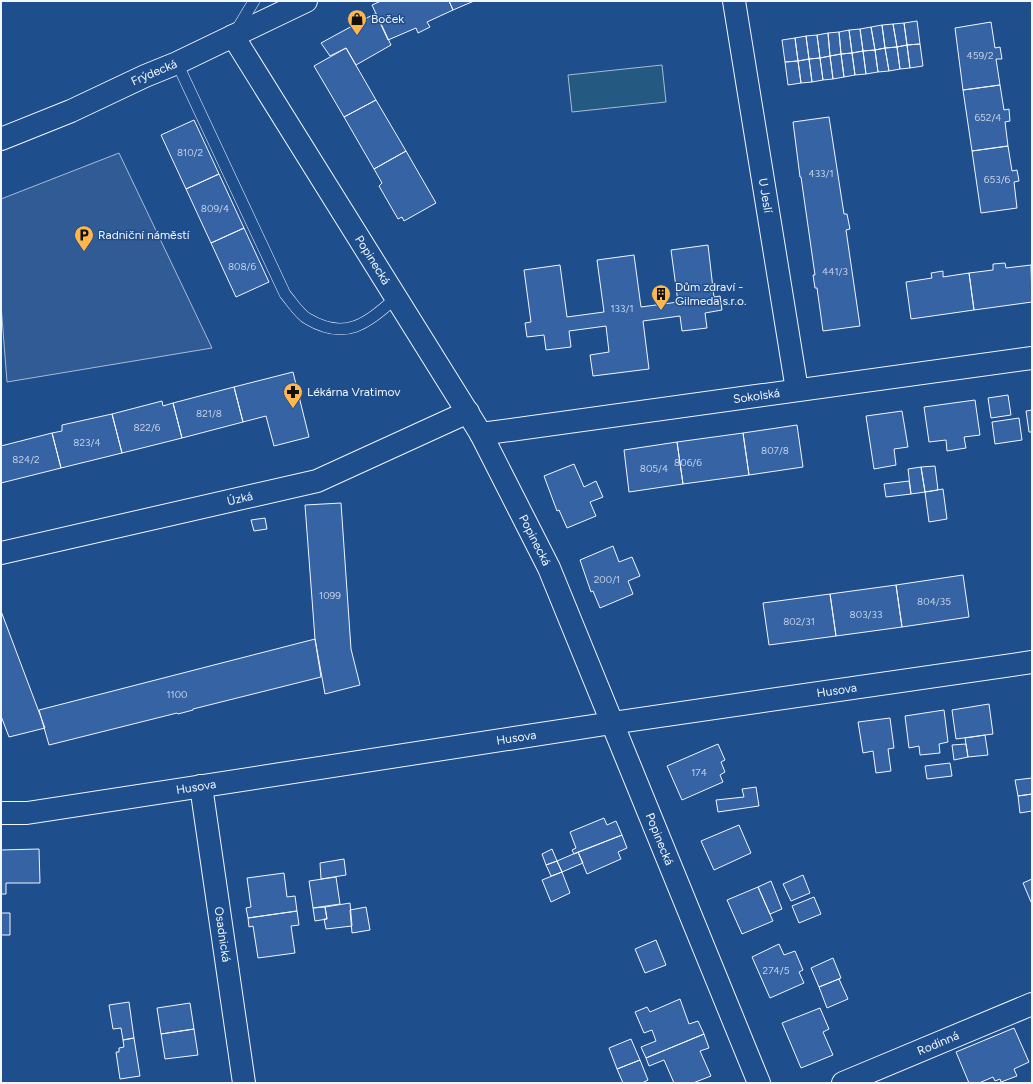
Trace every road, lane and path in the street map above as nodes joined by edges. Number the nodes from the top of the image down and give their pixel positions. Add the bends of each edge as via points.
1 (254, 1) edge
2 (306, 1) edge
3 (734, 1) edge
4 (233, 36) junction
5 (177, 63) junction
6 (1, 139) edge
7 (397, 296) junction
8 (1032, 358) edge
9 (797, 390) junction
10 (468, 412) junction
11 (481, 434) junction
12 (1, 553) edge
13 (1032, 662) edge
14 (612, 723) junction
15 (201, 786) junction
16 (1, 813) edge
17 (1032, 1004) edge
18 (244, 1083) edge
19 (759, 1083) edge
20 (843, 1083) edge

1 - 4 lane
2 - 4 street, Frýdecká
3 - 9 street, U Jeslí
4 - 5 street, Frýdecká
4 - 7 street, Popinecká
5 - 6 street, Frýdecká via 71,111
5 - 7 lane via 285,294 307,319 327,327 350,330 370,320
7 - 10 street, Popinecká
8 - 9 street, Sokolská
9 - 11 street, Sokolská
10 - 11 street, Popinecká
10 - 12 street, Úzká via 317,481
11 - 14 street, Popinecká via 549,568
13 - 14 street, Husova
14 - 15 street, Husova
14 - 19 street, Popinecká
15 - 16 street, Husova via 27,813
15 - 18 street, Osadnická
17 - 20 street, Rodinná

